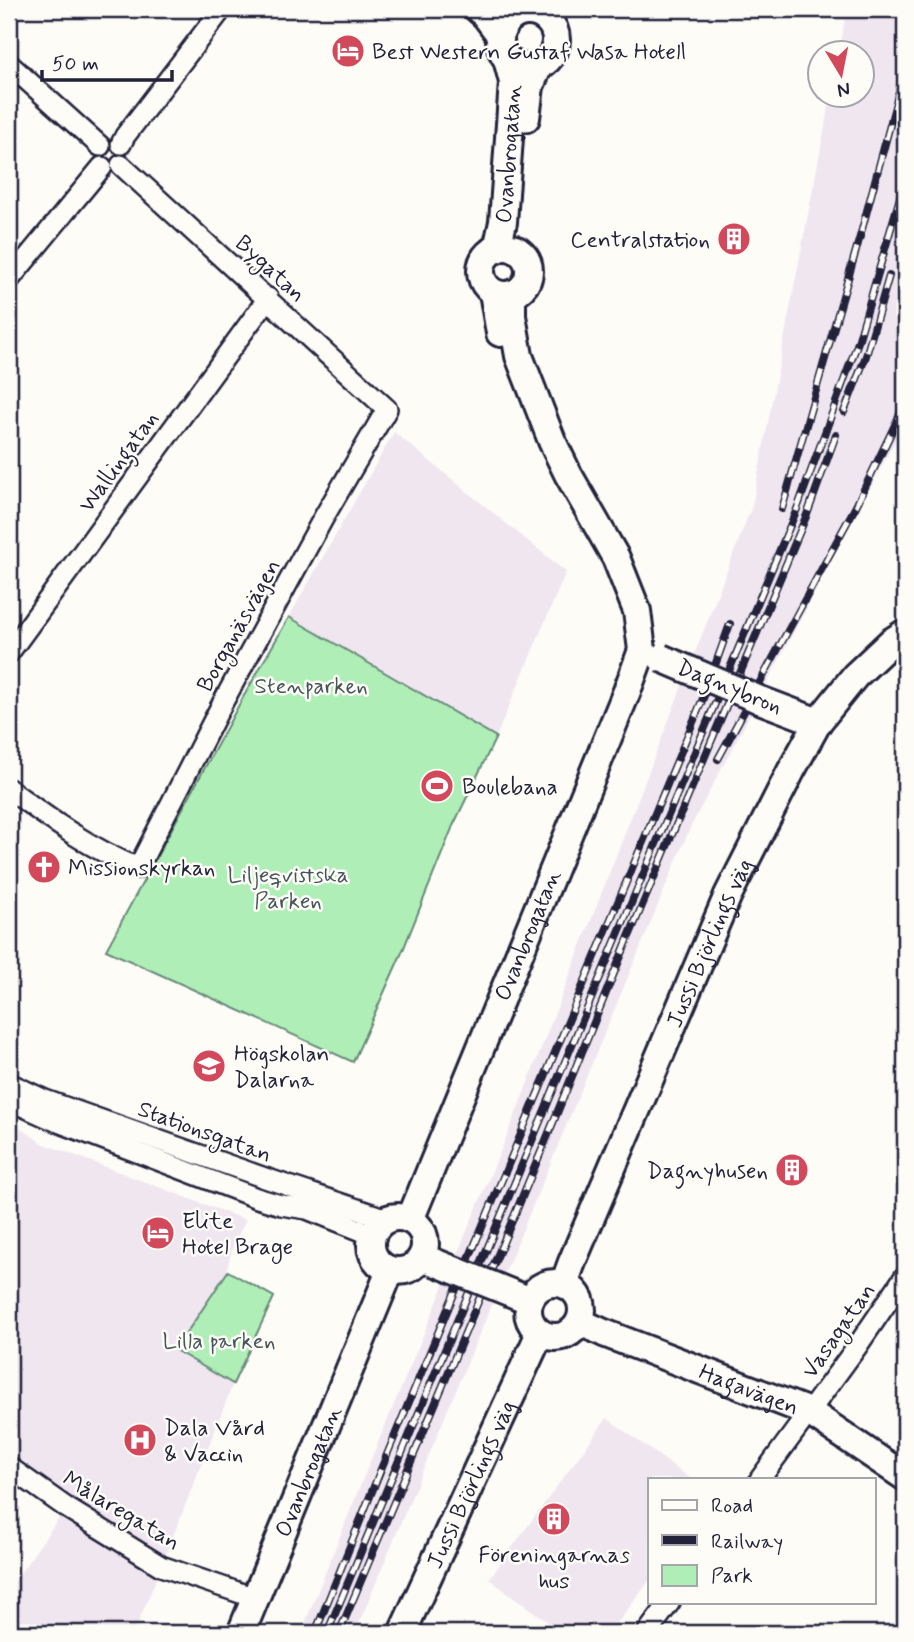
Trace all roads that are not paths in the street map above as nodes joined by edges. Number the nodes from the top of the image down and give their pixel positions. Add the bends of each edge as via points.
1 (222, 9) edge
2 (478, 9) edge
3 (527, 10) edge
4 (557, 18) edge
5 (504, 47) junction
6 (9, 64) edge
7 (539, 66) junction
8 (121, 144) junction
9 (100, 146) junction
10 (121, 165) junction
11 (102, 167) junction
12 (506, 249) junction
13 (9, 280) edge
14 (503, 293) junction
15 (268, 298) junction
16 (387, 409) joint
17 (905, 633) edge
18 (9, 653) edge
19 (652, 654) junction
20 (818, 722) junction
21 (9, 789) edge
22 (9, 1083) edge
23 (9, 1100) edge
24 (390, 1225) junction
25 (428, 1259) junction
26 (390, 1271) junction
27 (905, 1276) edge
28 (564, 1284) junction
29 (525, 1298) junction
30 (580, 1322) junction
31 (540, 1333) junction
32 (809, 1412) junction
33 (9, 1467) edge
34 (905, 1477) edge
35 (761, 1478) edge
36 (255, 1598) junction
37 (669, 1604) edge
38 (241, 1633) edge
39 (402, 1633) edge
40 (647, 1633) edge

1 - 8 street
2 - 5 street
3 - 4 street
3 - 5 street via 508,19 503,27
4 - 7 street via 555,48
5 - 7 street via 514,64
5 - 12 street, Ovanbrogatan via 513,82 503,222
6 - 9 street
7 - 12 street, Ovanbrogatan via 530,86
8 - 9 street
8 - 10 street via 125,155
9 - 11 street via 97,156
10 - 11 street
10 - 15 street, Bygatan
11 - 13 street
12 - 14 street via 490,253 482,267 483,281
12 - 14 street via 521,253 529,275 523,287
14 - 19 street, Ovanbrogatan via 519,356 552,441 616,558
15 - 16 street, Bygatan
15 - 18 street, Wallingatan
16 - 21 street, Borganäsvägen via 223,702 138,868 75,835
17 - 20 street, Jussi Björlings väg via 855,676
19 - 20 street, Dagnybron, bridge
19 - 24 street, Ovanbrogatan via 627,691
20 - 28 street, Jussi Björlings väg via 728,895
22 - 24 street, Stationsgatan
23 - 24 street, Stationsgatan via 244,1193 281,1205
24 - 25 street via 417,1224
24 - 26 street via 370,1244 376,1261
25 - 26 street via 409,1270
25 - 29 street, bridge
26 - 36 street, Ovanbrogatan
27 - 32 street, Vasagatan
28 - 29 street via 547,1284
28 - 30 street via 579,1295
29 - 31 street via 529,1319
30 - 31 street via 575,1330 558,1338
30 - 32 street, Hagavägen
31 - 39 street, Jussi Björlings väg
32 - 34 street, Hagavägen
32 - 35 street, Vasagatan
33 - 36 street, Målaregatan via 161,1566
36 - 38 street, Ovanbrogatan
37 - 40 street

